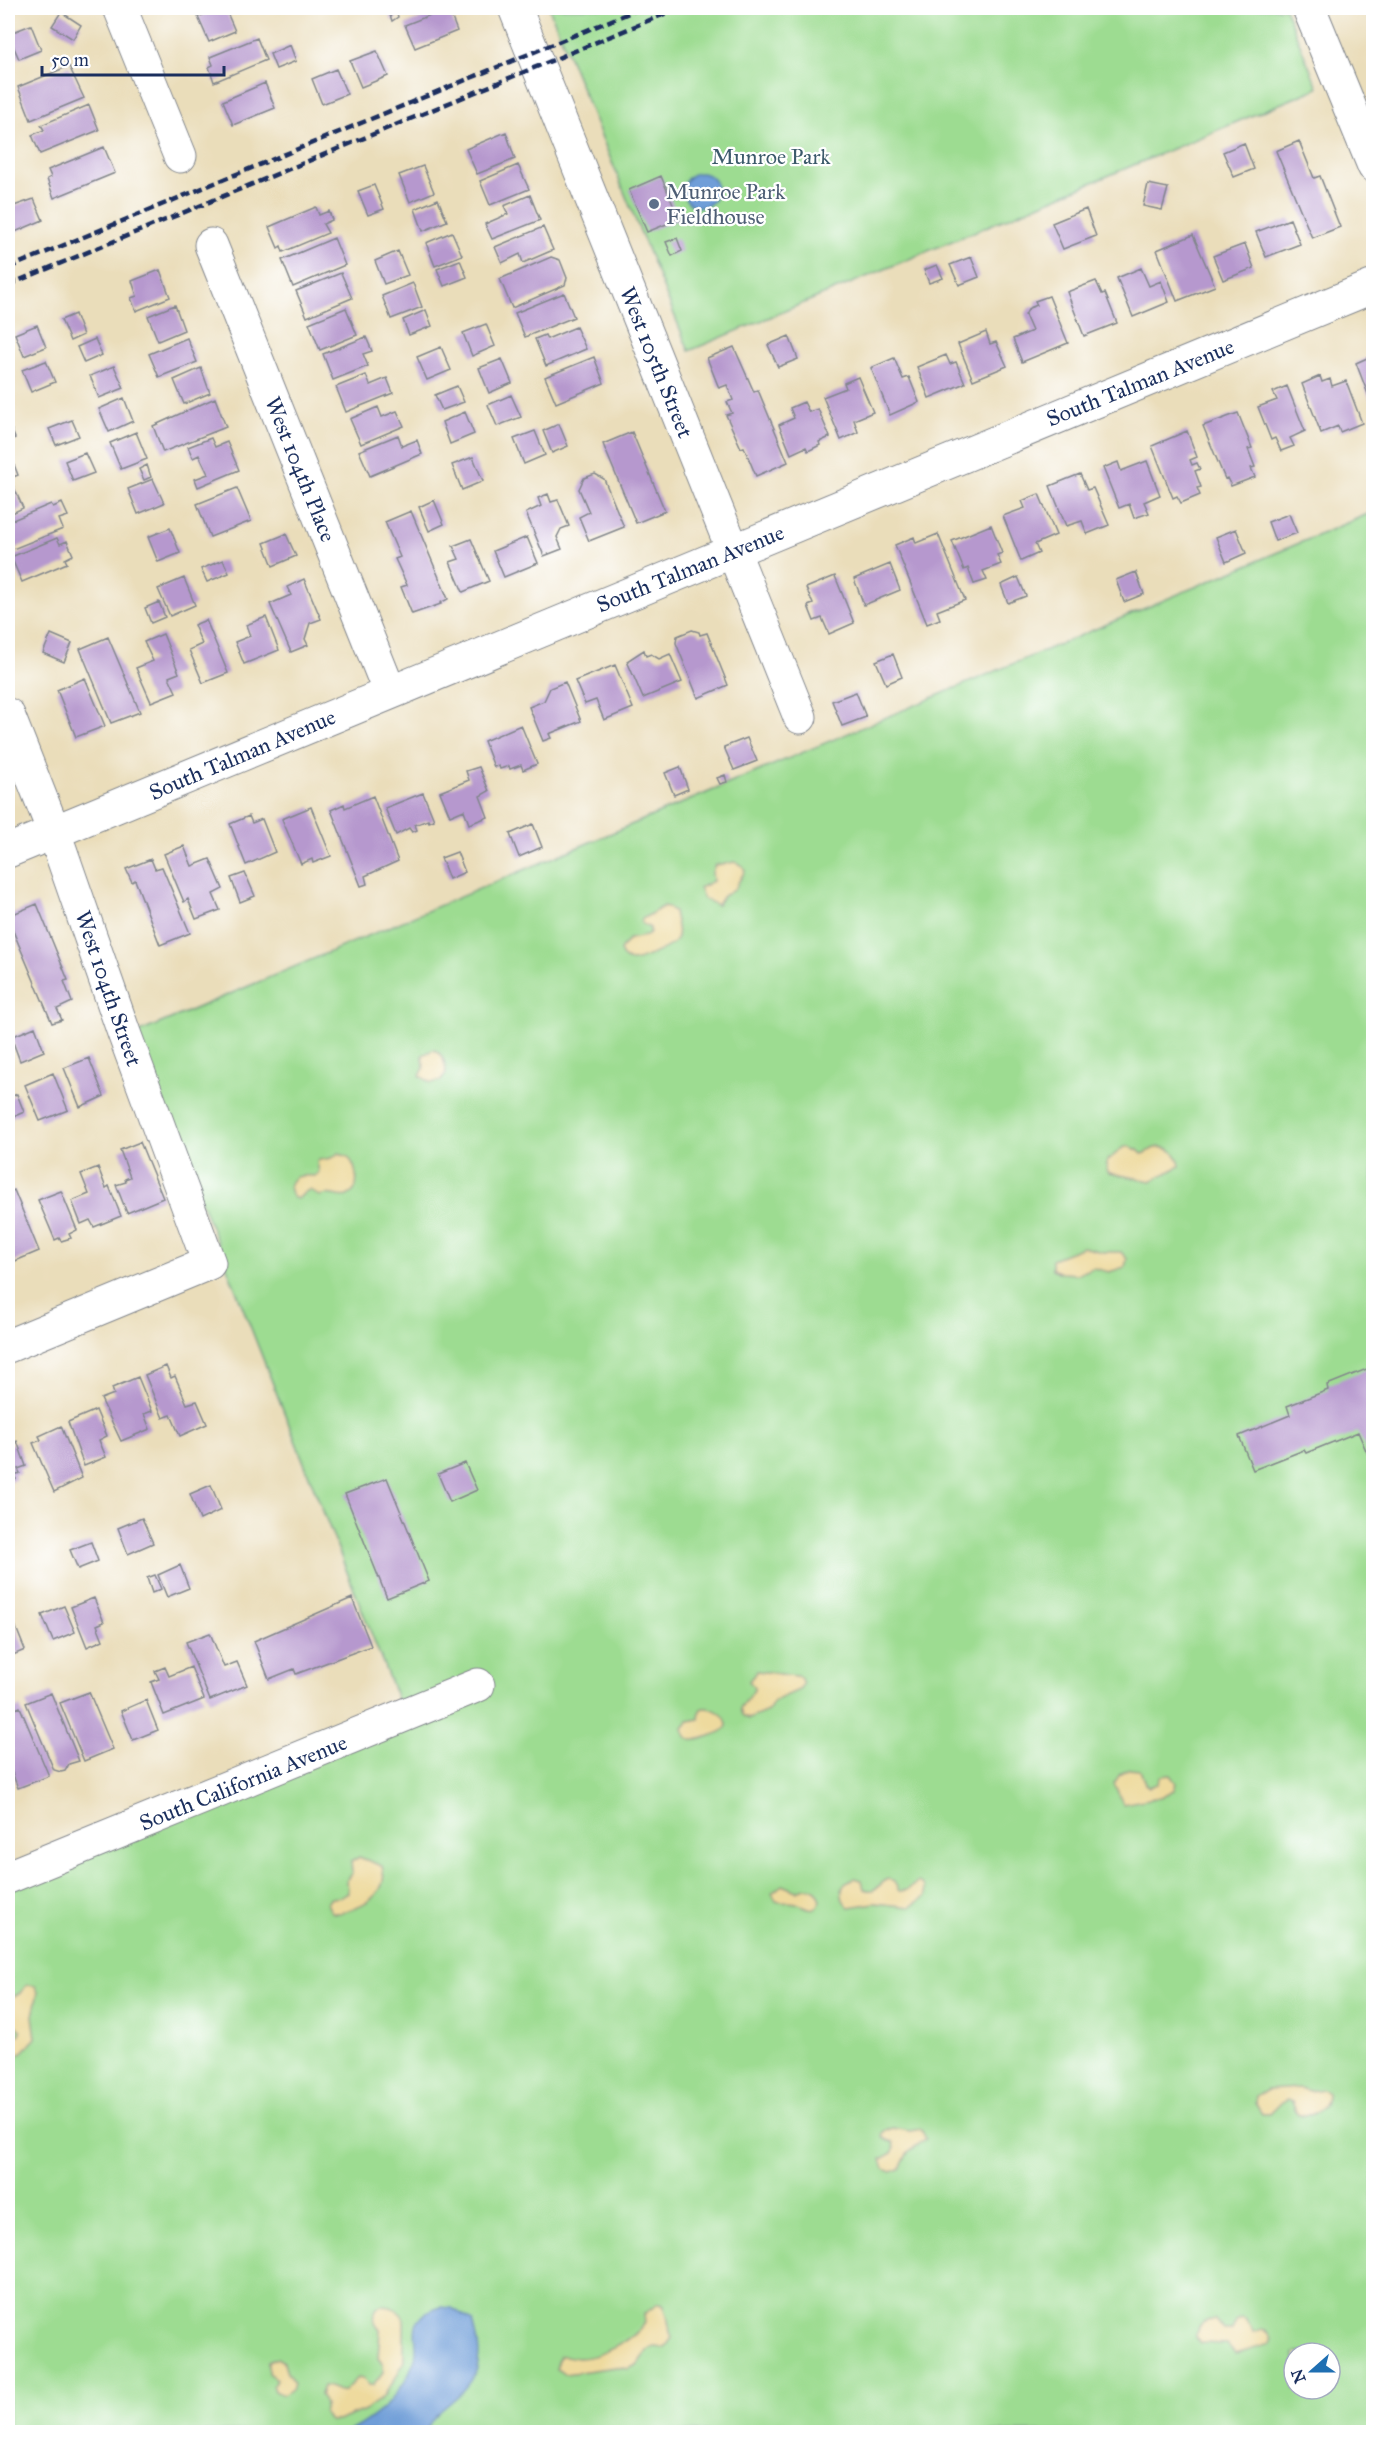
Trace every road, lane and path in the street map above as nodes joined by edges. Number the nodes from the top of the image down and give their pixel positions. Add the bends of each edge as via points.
1 (120, 8) edge
2 (515, 8) edge
3 (1309, 8) edge
4 (180, 156) dead end
5 (1374, 166) edge
6 (211, 245) dead end
7 (1374, 285) edge
8 (733, 551) junction
9 (390, 693) junction
10 (8, 715) edge
11 (800, 717) dead end
12 (54, 832) junction
13 (8, 851) edge
14 (8, 1346) edge
15 (478, 1685) dead end
16 (8, 1876) edge

1 - 4 street
2 - 8 street, West 105th Street
3 - 5 street
6 - 9 street, West 104th Place
7 - 8 street, South Talman Avenue
8 - 9 street, South Talman Avenue
8 - 11 street, West 105th Street
9 - 12 street, South Talman Avenue
10 - 12 street, West 104th Street
12 - 13 street, South Talman Avenue
12 - 14 street, West 104th Street via 209,1263
15 - 16 street, South California Avenue

